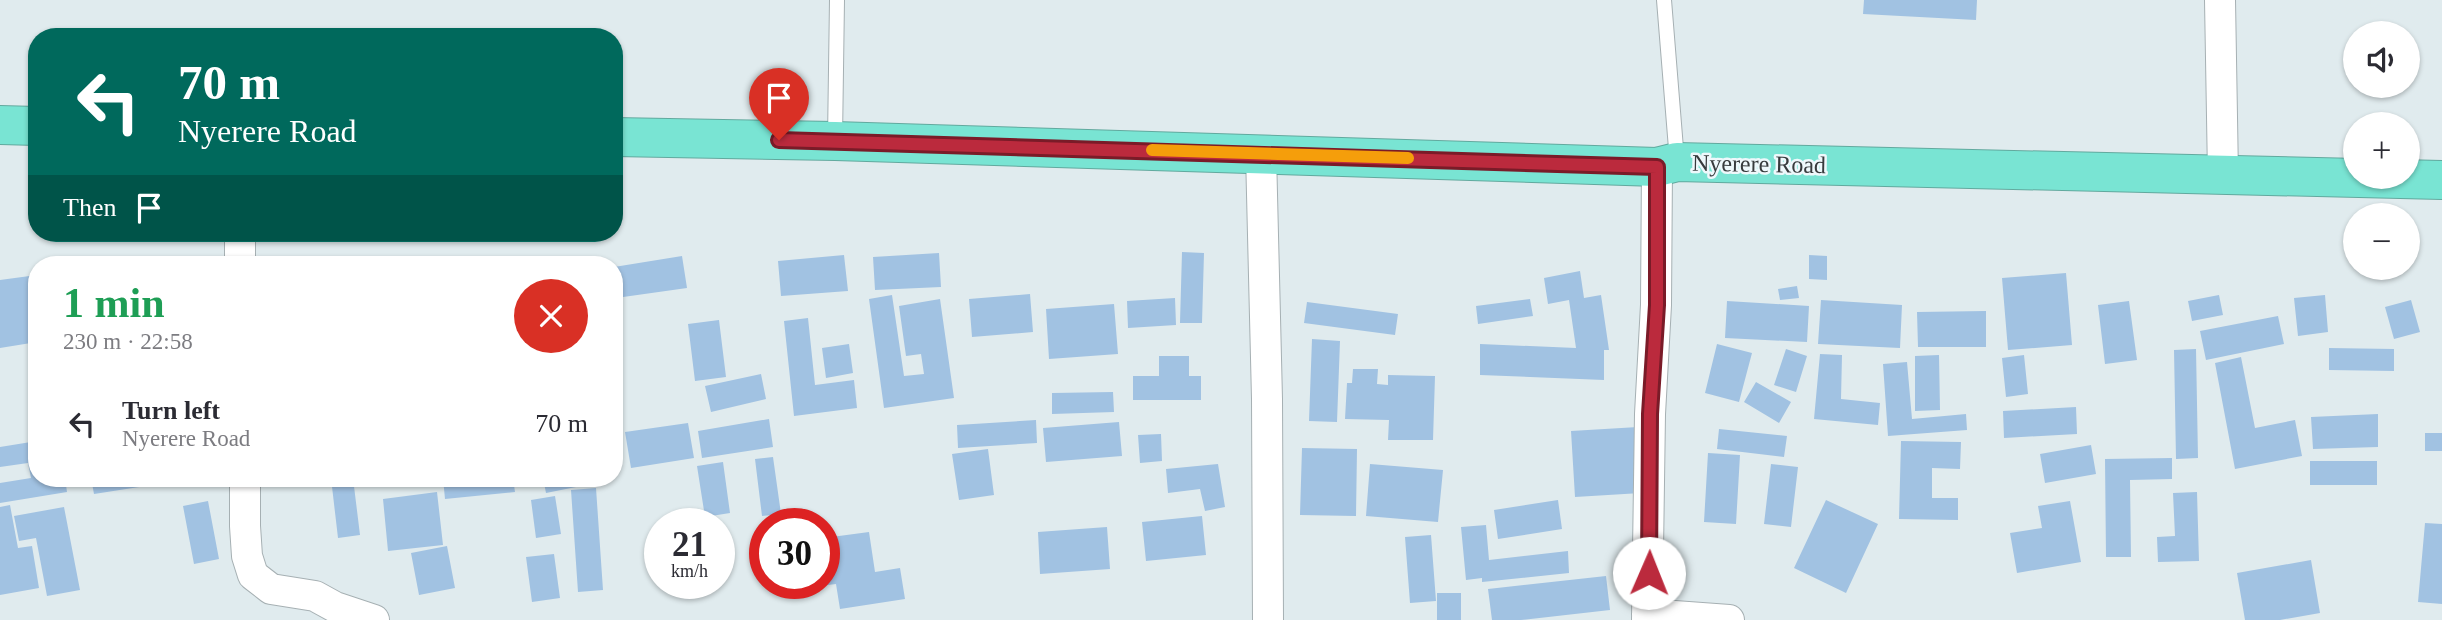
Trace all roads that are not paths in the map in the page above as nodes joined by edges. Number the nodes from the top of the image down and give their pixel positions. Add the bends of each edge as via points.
1 (837, 0) edge
2 (1664, 0) edge
3 (2220, 0) edge
4 (0, 125) edge
5 (28, 126) edge
6 (623, 137) edge
7 (835, 141) junction
8 (1261, 153) junction
9 (1667, 165) junction
10 (2223, 176) junction
11 (2442, 180) edge
12 (244, 487) edge
13 (1647, 617) edge
14 (374, 620) edge
15 (1268, 620) edge
16 (1729, 620) edge

1 - 7 lane
2 - 9 lane
3 - 10 street
4 - 5 highway
6 - 7 highway, Nyerere Road
7 - 8 highway, Nyerere Road
8 - 9 highway, Nyerere Road
8 - 15 street
9 - 10 highway, Nyerere Road
9 - 13 street via 1650,414
10 - 11 highway, Nyerere Road
12 - 14 street via 247,556 253,575 271,589 315,596
13 - 16 street

